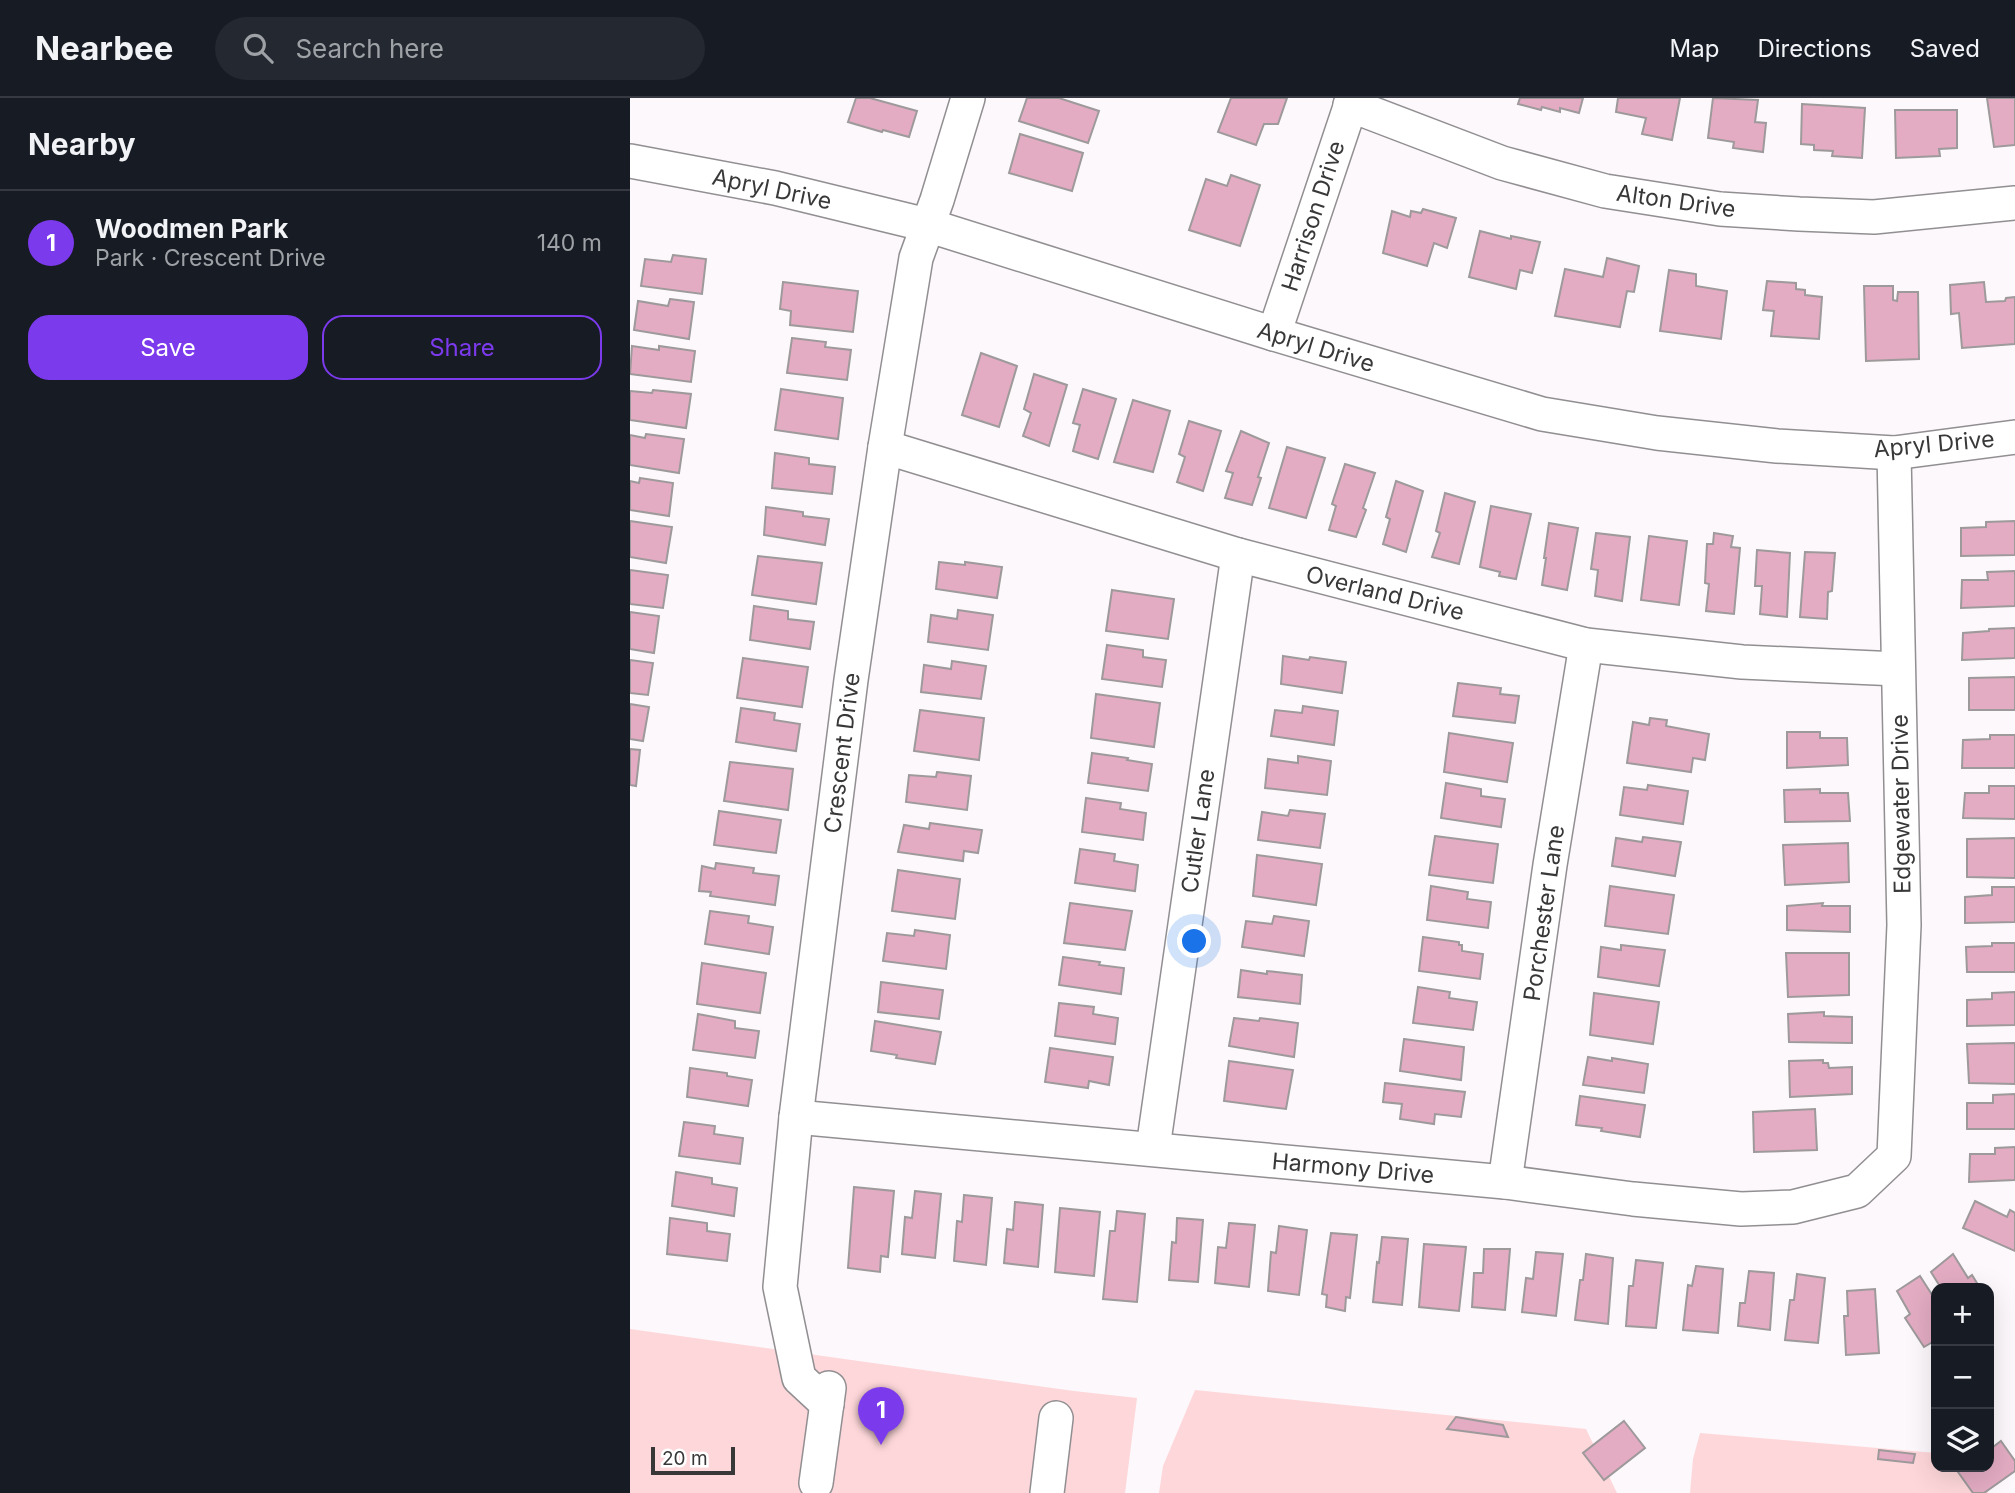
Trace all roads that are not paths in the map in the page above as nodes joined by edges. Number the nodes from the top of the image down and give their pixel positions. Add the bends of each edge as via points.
1 (968, 98) edge
2 (1351, 102) edge
3 (630, 161) edge
4 (2015, 203) edge
5 (927, 226) junction
6 (1274, 334) junction
7 (2015, 437) edge
8 (886, 447) junction
9 (1894, 453) junction
10 (1238, 555) junction
11 (1586, 645) junction
12 (1898, 669) junction
13 (796, 1117) junction
14 (1153, 1149) junction
15 (1894, 1156) joint
16 (1506, 1182) junction
17 (1056, 1418) dead end
18 (816, 1483) dead end
19 (1047, 1493) edge

1 - 5 street, Crescent Drive
2 - 4 street, Alton Drive via 1502,163 1605,191 1720,209 1874,217
2 - 6 street, Harrison Drive
3 - 5 street, Apryl Drive via 775,188
5 - 6 street, Apryl Drive
5 - 8 street, Crescent Drive via 916,258
6 - 9 street, Apryl Drive via 1542,414 1670,435
7 - 9 street, Apryl Drive
8 - 10 street, Overland Drive
8 - 13 street, Crescent Drive via 851,680
9 - 12 street, Edgewater Drive
10 - 11 street, Overland Drive
10 - 14 street, Cutler Lane
11 - 12 street, Overland Drive via 1742,662
11 - 16 street, Porchester Lane
12 - 15 street, Edgewater Drive via 1904,925
13 - 14 street, Harmony Drive
13 - 18 street, Crescent Drive via 780,1287 799,1378 828,1396
14 - 16 street, Harmony Drive
15 - 16 street, Harmony Drive via 1857,1191 1793,1207 1741,1209
17 - 19 street

